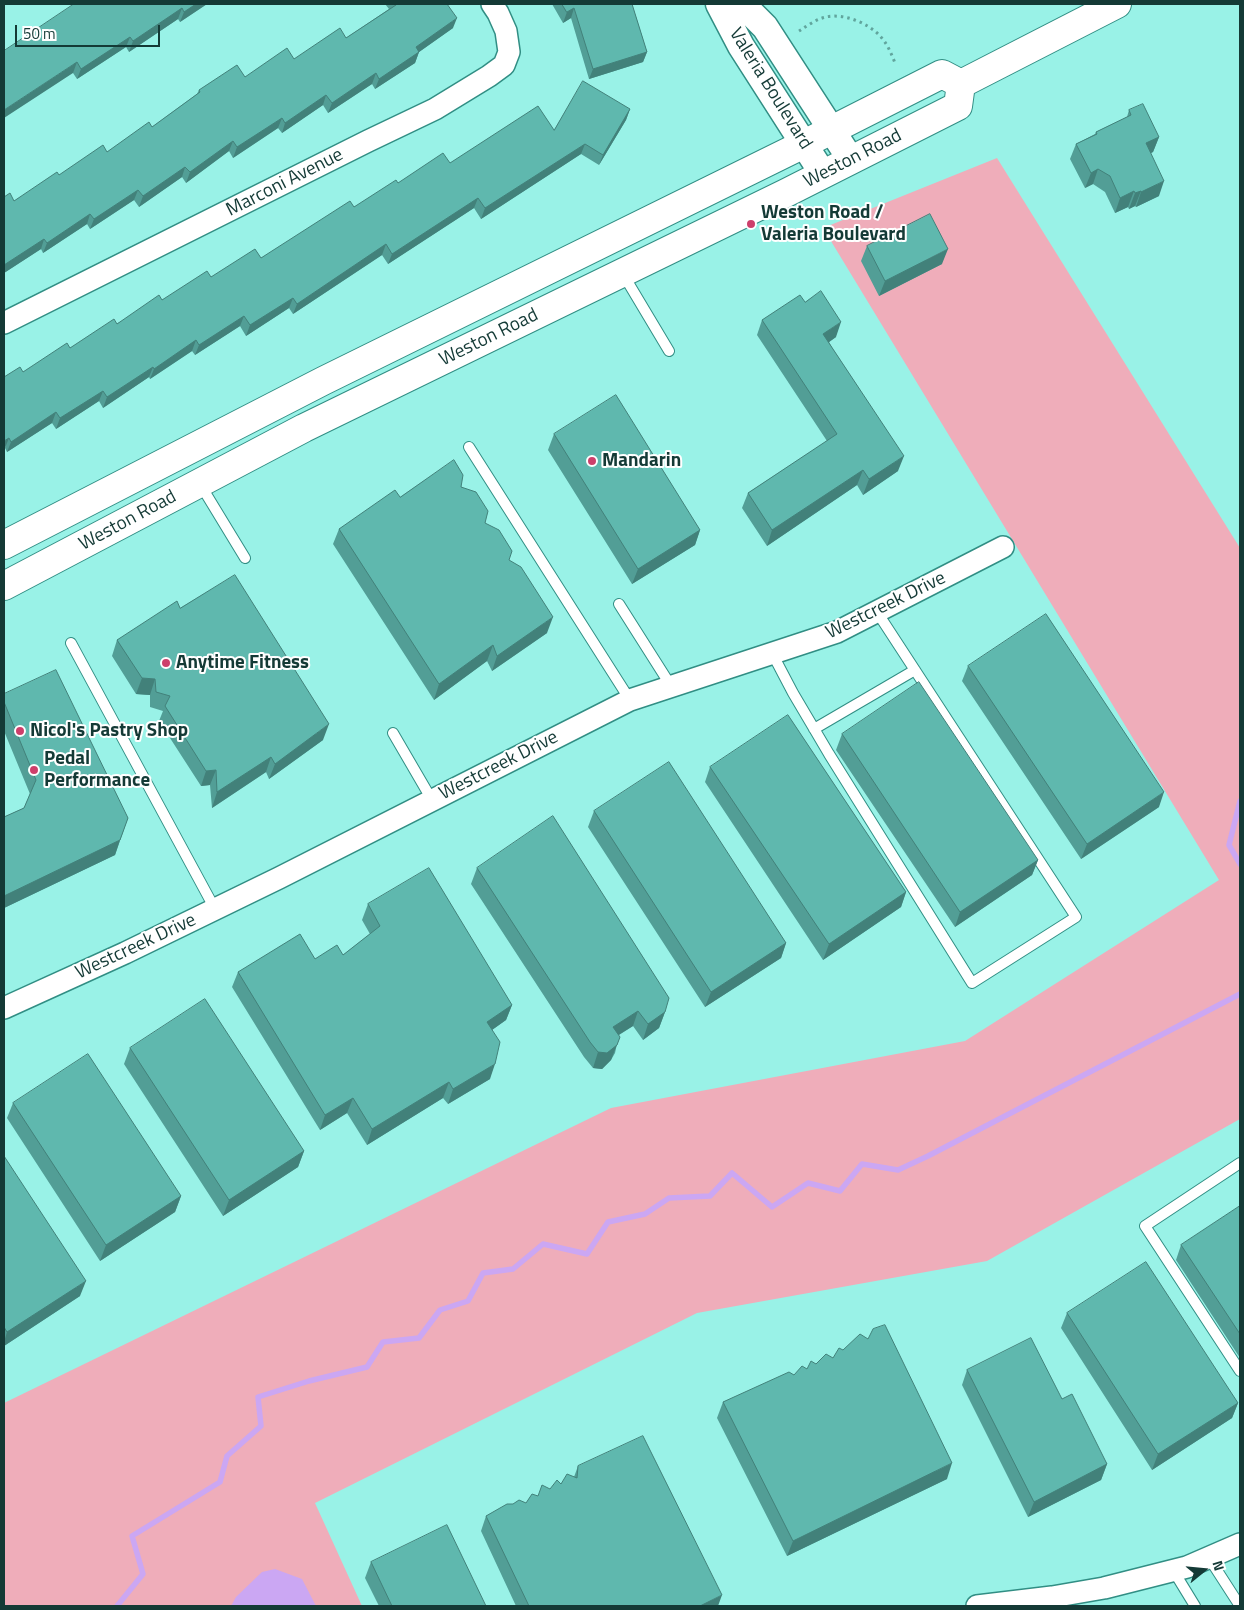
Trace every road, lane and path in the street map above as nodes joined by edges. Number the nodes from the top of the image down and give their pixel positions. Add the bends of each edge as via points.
1 (492, 4) edge
2 (719, 4) edge
3 (742, 4) edge
4 (1117, 4) edge
5 (799, 31) dead end
6 (895, 62) dead end
7 (961, 84) junction
8 (832, 130) junction
9 (804, 144) junction
10 (851, 160) junction
11 (823, 174) junction
12 (622, 273) junction
13 (4, 323) edge
14 (669, 351) dead end
15 (470, 446) dead end
16 (199, 483) junction
17 (4, 545) edge
18 (1002, 547) dead end
19 (245, 558) dead end
20 (4, 586) edge
21 (619, 604) dead end
22 (877, 612) junction
23 (71, 643) dead end
24 (772, 653) junction
25 (915, 670) junction
26 (671, 686) junction
27 (630, 700) junction
28 (814, 729) junction
29 (393, 732) dead end
30 (432, 800) junction
31 (215, 909) junction
32 (4, 1008) edge
33 (1240, 1163) edge
34 (1240, 1371) edge
35 (1240, 1544) edge
36 (1209, 1558) junction
37 (1173, 1570) junction
38 (1021, 1604) edge
39 (977, 1606) edge
40 (1195, 1606) edge
41 (1240, 1606) edge

1 - 13 street, Marconi Avenue via 506,31 509,52 504,65 489,76 435,109
2 - 9 street, Valeria Boulevard via 741,46
3 - 8 street, Valeria Boulevard via 765,27
4 - 7 main road
5 - 6 path via 827,16 858,21 880,36
7 - 8 main road, Weston Road via 942,74
7 - 10 main road, Weston Road via 958,106
8 - 9 main road, Weston Road
8 - 10 street, Valeria Boulevard
9 - 11 street, Valeria Boulevard
9 - 17 main road, Weston Road via 323,381
10 - 11 main road, Weston Road
11 - 12 main road, Weston Road
12 - 14 lane
12 - 16 main road, Weston Road via 304,428
15 - 27 lane
16 - 19 lane
16 - 20 main road, Weston Road
18 - 22 street, Westcreek Drive
21 - 26 lane
22 - 24 street, Westcreek Drive via 837,632
22 - 25 lane
23 - 31 lane
24 - 26 street, Westcreek Drive
24 - 28 lane
25 - 28 lane
25 - 28 lane via 1076,916 972,983
26 - 27 street, Westcreek Drive
27 - 30 street, Westcreek Drive
29 - 30 lane
30 - 31 street, Westcreek Drive
31 - 32 street, Westcreek Drive
33 - 34 lane via 1145,1226
35 - 36 street
36 - 37 street
36 - 41 lane
37 - 38 street via 1104,1588
37 - 40 lane
38 - 39 street

